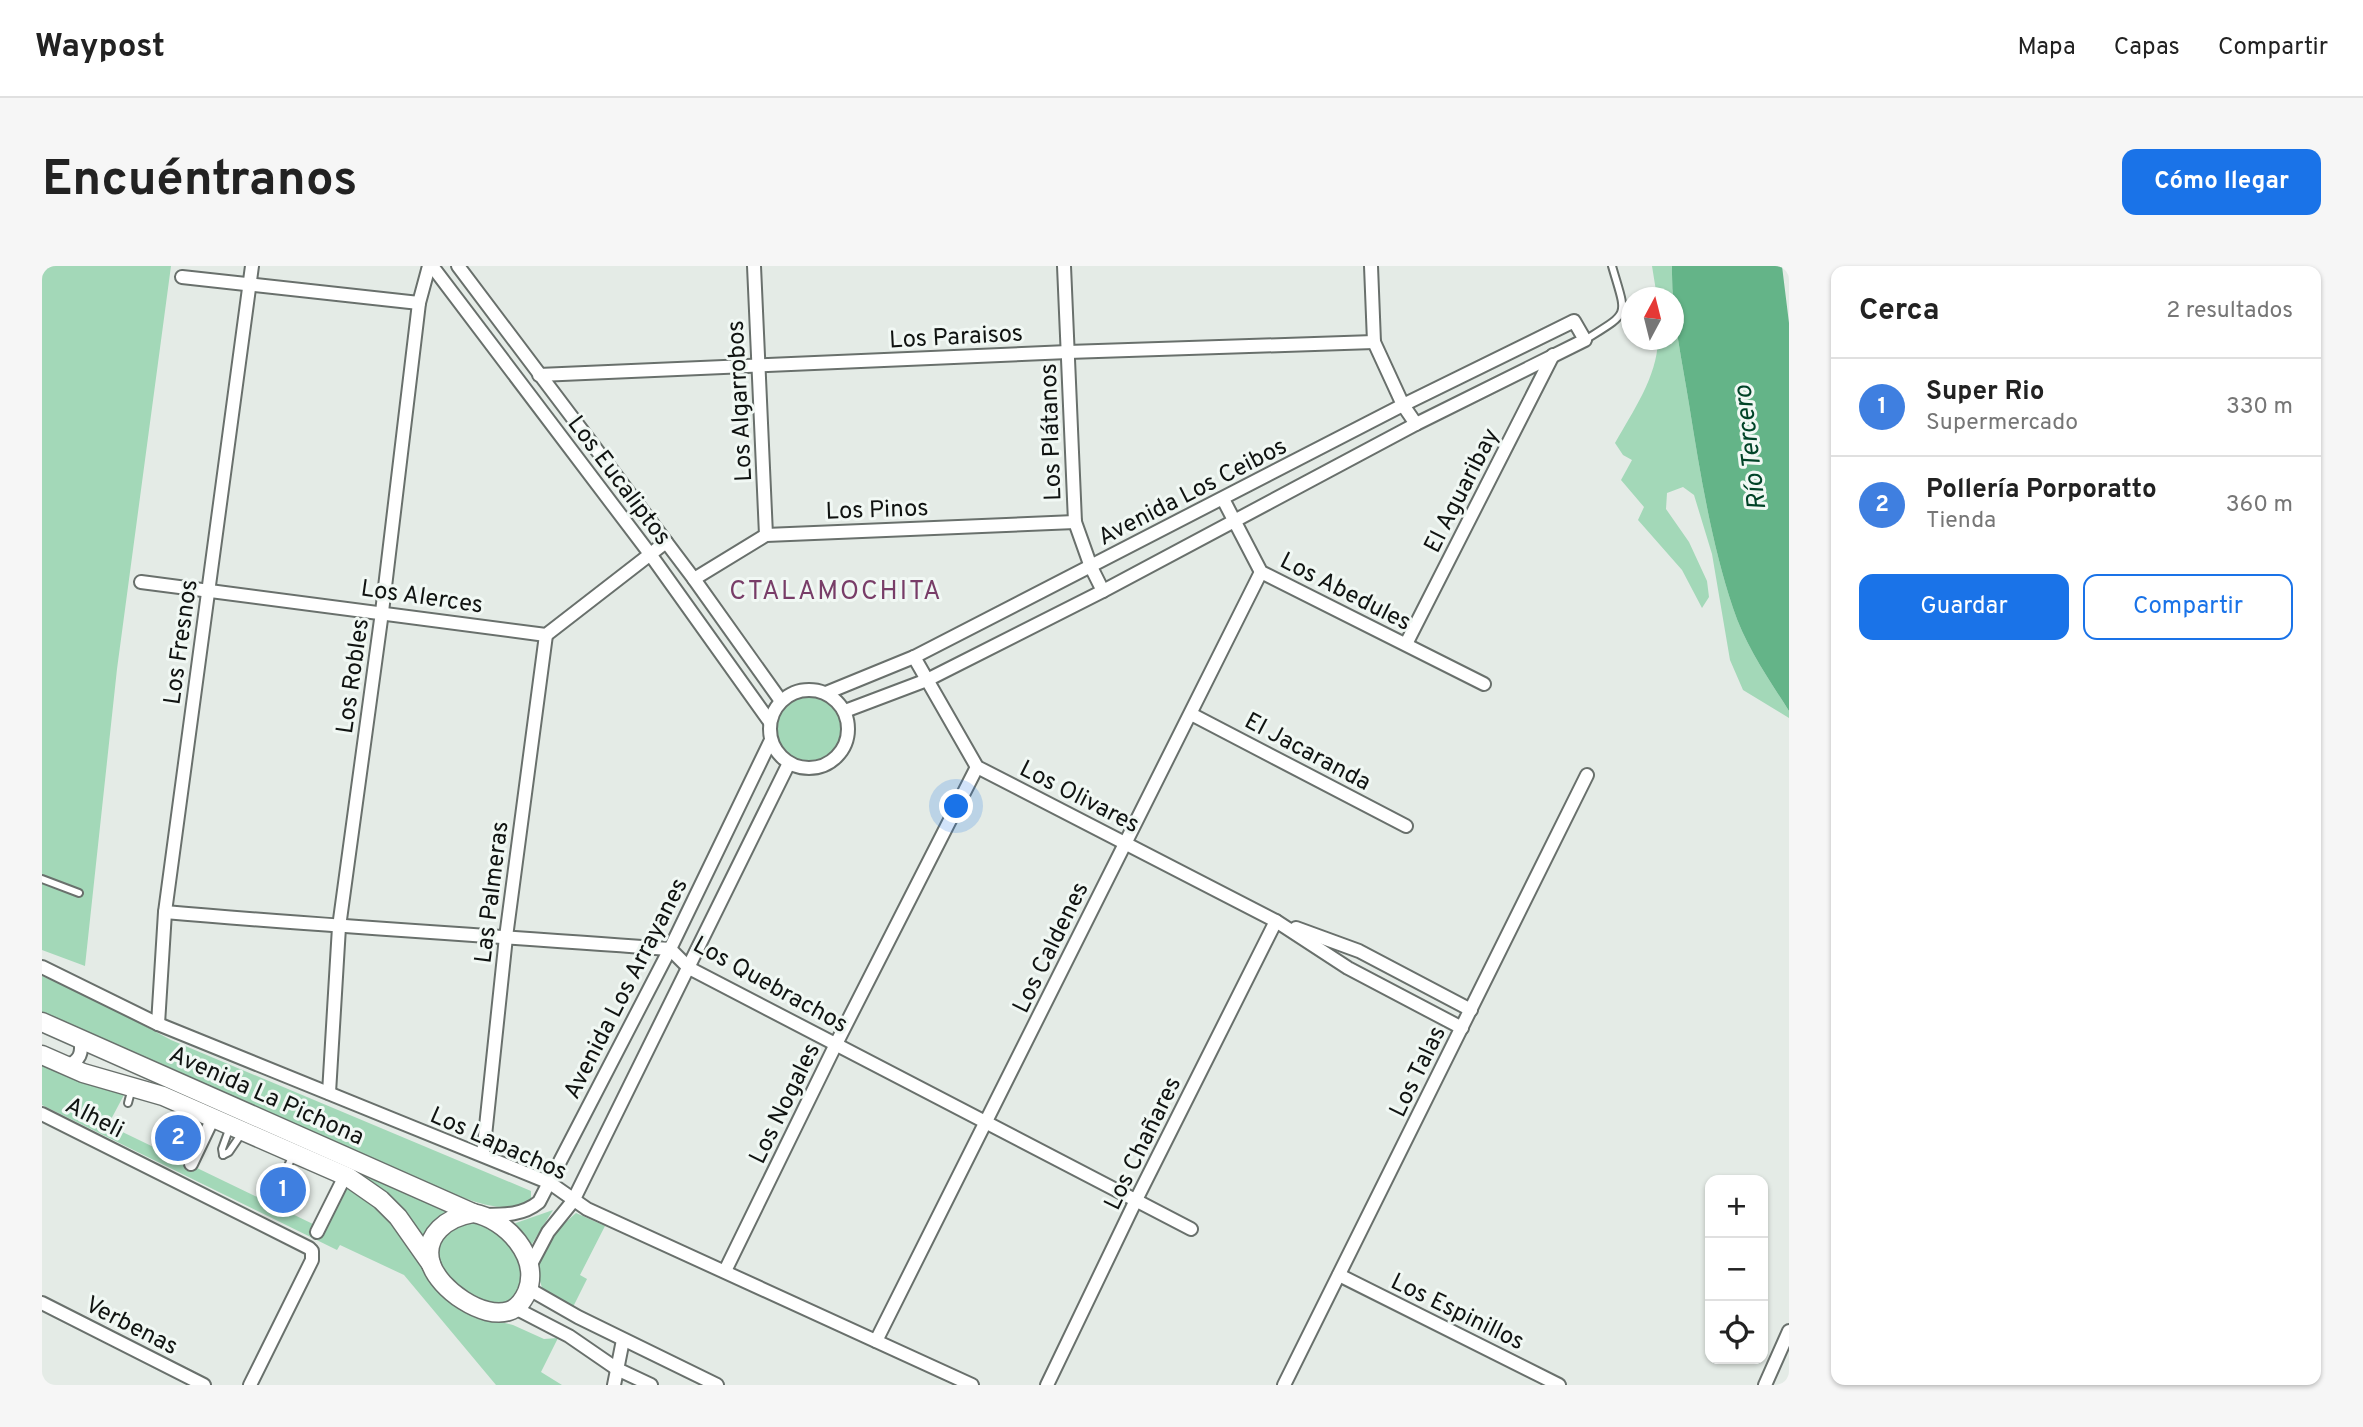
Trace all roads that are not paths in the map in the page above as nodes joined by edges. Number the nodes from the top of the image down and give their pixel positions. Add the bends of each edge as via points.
1 (252, 266) edge
2 (431, 266) edge
3 (458, 266) edge
4 (754, 266) edge
5 (1064, 266) edge
6 (1371, 266) edge
7 (1612, 266) edge
8 (182, 277) dead end
9 (250, 285) junction
10 (419, 303) junction
11 (1585, 340) junction
12 (1374, 342) junction
13 (1068, 352) junction
14 (1553, 355) junction
15 (759, 366) junction
16 (539, 374) junction
17 (1403, 405) junction
18 (1416, 424) junction
19 (1223, 499) junction
20 (1235, 520) junction
21 (1075, 522) junction
22 (766, 535) junction
23 (666, 542) junction
24 (650, 554) junction
25 (1091, 567) junction
26 (1261, 572) junction
27 (694, 579) junction
28 (141, 582) dead end
29 (209, 590) junction
30 (1103, 591) junction
31 (383, 612) junction
32 (546, 635) junction
33 (1406, 644) junction
34 (914, 657) junction
35 (927, 680) junction
36 (1484, 684) dead end
37 (826, 693) junction
38 (781, 701) junction
39 (845, 711) junction
40 (1191, 714) junction
41 (770, 722) junction
42 (771, 740) junction
43 (789, 763) junction
44 (977, 767) junction
45 (1587, 775) dead end
46 (1406, 826) dead end
47 (1126, 843) junction
48 (42, 879) edge
49 (79, 894) dead end
50 (165, 912) junction
51 (1276, 921) junction
52 (339, 928) junction
53 (506, 937) junction
54 (670, 949) junction
55 (42, 967) edge
56 (688, 968) junction
57 (1471, 1010) junction
58 (42, 1022) edge
59 (158, 1024) junction
60 (1462, 1028) junction
61 (80, 1039) junction
62 (835, 1044) junction
63 (42, 1055) edge
64 (66, 1066) junction
65 (329, 1093) junction
66 (42, 1114) edge
67 (213, 1118) junction
68 (987, 1122) junction
69 (482, 1155) junction
70 (191, 1164) dead end
71 (345, 1175) junction
72 (550, 1184) junction
73 (1136, 1200) junction
74 (573, 1201) junction
75 (479, 1214) junction
76 (1191, 1229) dead end
77 (317, 1232) dead end
78 (431, 1264) junction
79 (530, 1266) junction
80 (725, 1271) junction
81 (1339, 1275) junction
82 (529, 1289) junction
83 (42, 1303) edge
84 (515, 1308) junction
85 (1789, 1331) edge
86 (623, 1339) junction
87 (876, 1341) junction
88 (617, 1368) junction
89 (204, 1385) edge
90 (250, 1385) edge
91 (614, 1385) edge
92 (651, 1385) edge
93 (717, 1385) edge
94 (972, 1385) edge
95 (1047, 1385) edge
96 (1284, 1385) edge
97 (1559, 1385) edge
98 (1765, 1385) edge

1 - 9 street, Los Fresnos
2 - 10 street, Los Robles
2 - 24 street, Los Eucaliptos
3 - 16 street, Los Eucaliptos
4 - 15 street, Los Algarrobos
5 - 13 street, Los Plátanos
6 - 12 street
7 - 11 lane via 1623,310 1620,318
8 - 9 street
9 - 10 street
9 - 29 street, Los Fresnos
10 - 31 street, Los Robles
11 - 14 street, Avenida Los Ceibos
11 - 17 street, Avenida Los Ceibos via 1574,321
12 - 13 street, Los Paraisos
12 - 17 street
13 - 15 street, Los Paraisos
13 - 21 street, Los Plátanos
14 - 18 street, Avenida Los Ceibos
14 - 33 street, El Aguaribay
15 - 16 street, Los Paraisos
15 - 22 street, Los Algarrobos
16 - 23 street, Los Eucaliptos
17 - 18 street
17 - 19 street, Avenida Los Ceibos
18 - 20 street, Avenida Los Ceibos
19 - 20 street, Los Abedules
19 - 25 street, Avenida Los Ceibos
20 - 26 street, Los Abedules
20 - 30 street, Avenida Los Ceibos
21 - 22 street, Los Pinos
21 - 25 street, Los Plátanos
22 - 27 street, Los Pinos
23 - 24 street
23 - 27 street, Los Eucaliptos
24 - 32 street
24 - 41 street, Los Eucaliptos
25 - 30 street, Los Plátanos
25 - 34 street, Avenida Los Ceibos
26 - 33 street, Los Abedules
26 - 40 street, Los Caldenes
27 - 38 street, Los Eucaliptos
28 - 29 street, Los Alerces
29 - 31 street, Los Alerces
29 - 50 street, Los Fresnos
30 - 35 street, Avenida Los Ceibos
31 - 32 street, Los Alerces
31 - 52 street, Los Robles
32 - 53 street, Las Palmeras
33 - 36 street, Los Abedules
34 - 35 street
34 - 37 street, Avenida Los Ceibos
35 - 39 street, Avenida Los Ceibos
35 - 44 street
37 - 38 street via 802,690
37 - 39 street
38 - 41 street
39 - 43 street via 849,733 832,762 810,769
40 - 46 street, El Jacaranda
40 - 47 street, Los Caldenes
41 - 42 street
42 - 43 street
42 - 54 street, Avenida Los Arrayanes
43 - 56 street, Avenida Los Arrayanes
44 - 47 street, Los Olivares
44 - 62 street, Los Nogales
45 - 57 street, Los Talas
47 - 51 street, Los Olivares
47 - 68 street, Los Caldenes
48 - 49 lane
50 - 52 street, Los Quebrachos
50 - 59 street, Los Fresnos
51 - 57 street via 1359,951
51 - 60 street via 1349,968
51 - 73 street, Los Chañares
52 - 53 street, Los Quebrachos
52 - 65 street, Los Robles
53 - 54 street, Los Quebrachos
53 - 69 street, Las Palmeras
54 - 56 street, Los Quebrachos
54 - 72 street, Avenida Los Arrayanes
55 - 59 street, Los Lapachos
56 - 62 street, Los Quebrachos
56 - 74 street, Avenida Los Arrayanes
57 - 60 street, Los Talas
58 - 61 main road, Avenida La Pichona
59 - 65 street, Los Lapachos
60 - 81 street, Los Talas
61 - 64 street via 79,1058
61 - 75 main road, Avenida La Pichona
62 - 68 street, Los Quebrachos
62 - 80 street, Los Nogales
63 - 64 main road, Avenida La Pichona
64 - 67 main road, Avenida La Pichona via 130,1095
65 - 69 street, Los Lapachos
66 - 90 street, Alheli via 309,1248 313,1256
67 - 70 street
67 - 71 main road, Avenida La Pichona via 290,1161
68 - 73 street, Los Quebrachos
68 - 87 street, Los Caldenes
69 - 72 street, Los Lapachos
71 - 77 street
71 - 78 main road, Avenida La Pichona via 398,1217
72 - 74 street, Los Lapachos
72 - 75 street, Avenida Los Arrayanes via 531,1209
73 - 76 street, Los Quebrachos
73 - 95 street, Los Chañares
74 - 79 street, Avenida Los Arrayanes via 548,1232
74 - 80 street, Los Lapachos
75 - 78 main road via 459,1215 439,1228
75 - 79 main road via 505,1228
78 - 84 main road via 451,1291 473,1306 496,1313
79 - 82 main road
80 - 87 street, Los Lapachos
81 - 96 street, Los Talas
81 - 97 street, Los Espinillos
82 - 84 main road
82 - 86 street
83 - 89 street, Verbenas
84 - 88 street
85 - 98 street
86 - 88 street
86 - 93 street
87 - 94 street, Los Lapachos
88 - 91 street
88 - 92 street

